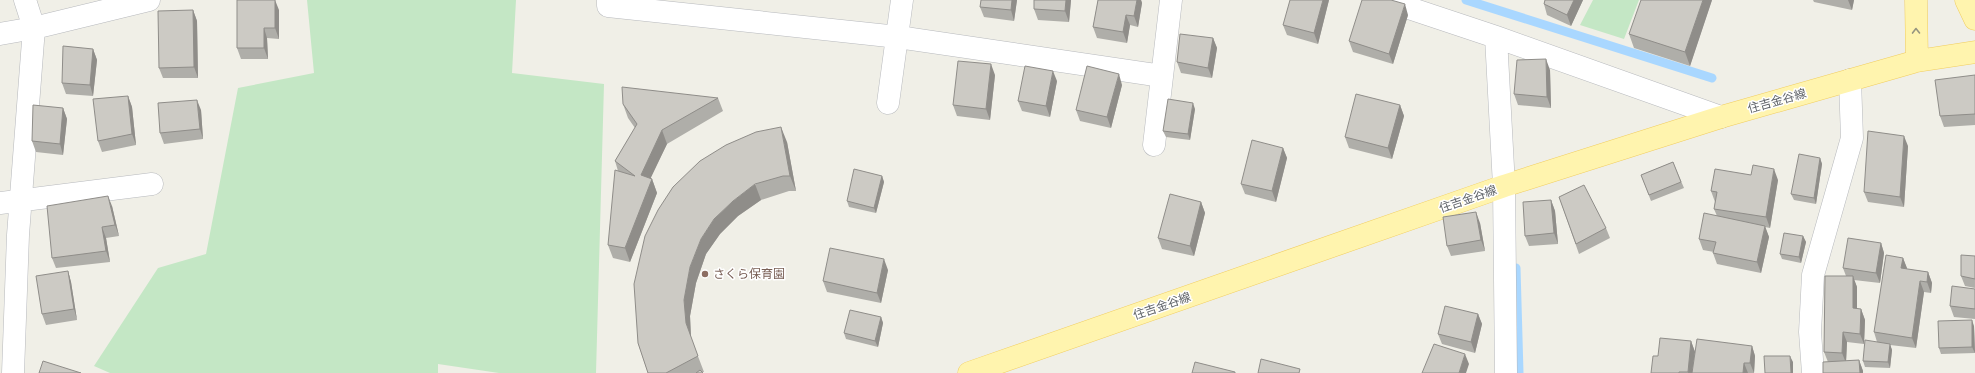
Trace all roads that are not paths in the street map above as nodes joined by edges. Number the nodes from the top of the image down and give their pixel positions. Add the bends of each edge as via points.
1 (25, 0) edge
2 (149, 0) edge
3 (608, 0) edge
4 (902, 0) edge
5 (1171, 0) edge
6 (1385, 0) edge
7 (1916, 0) edge
8 (1966, 0) edge
9 (1975, 20) edge
10 (34, 28) junction
11 (0, 34) edge
12 (898, 37) junction
13 (1496, 37) junction
14 (1975, 52) edge
15 (1917, 61) junction
16 (1162, 76) junction
17 (1850, 80) junction
18 (888, 103) dead end
19 (1721, 116) junction
20 (1154, 145) dead end
21 (152, 184) dead end
22 (1504, 186) junction
23 (10, 202) edge
24 (8, 360) edge
25 (969, 373) edge
26 (1506, 373) edge
27 (1813, 373) edge

1 - 10 street
2 - 10 street
3 - 12 street via 608,6
4 - 12 street
5 - 16 street
6 - 13 street
15 -> 7 main road
8 - 9 main road
10 - 11 street
10 - 23 street
12 - 16 street
12 - 18 street
13 - 19 street
13 - 22 street
14 - 15 main road, 住吉金谷線
15 - 17 main road, 住吉金谷線
16 - 20 street
17 - 19 main road, 住吉金谷線
17 - 27 street via 1852,138 1813,274 1810,332
19 - 22 main road, 住吉金谷線
21 - 23 street
22 - 25 main road, 住吉金谷線
22 - 26 street
23 - 24 street

